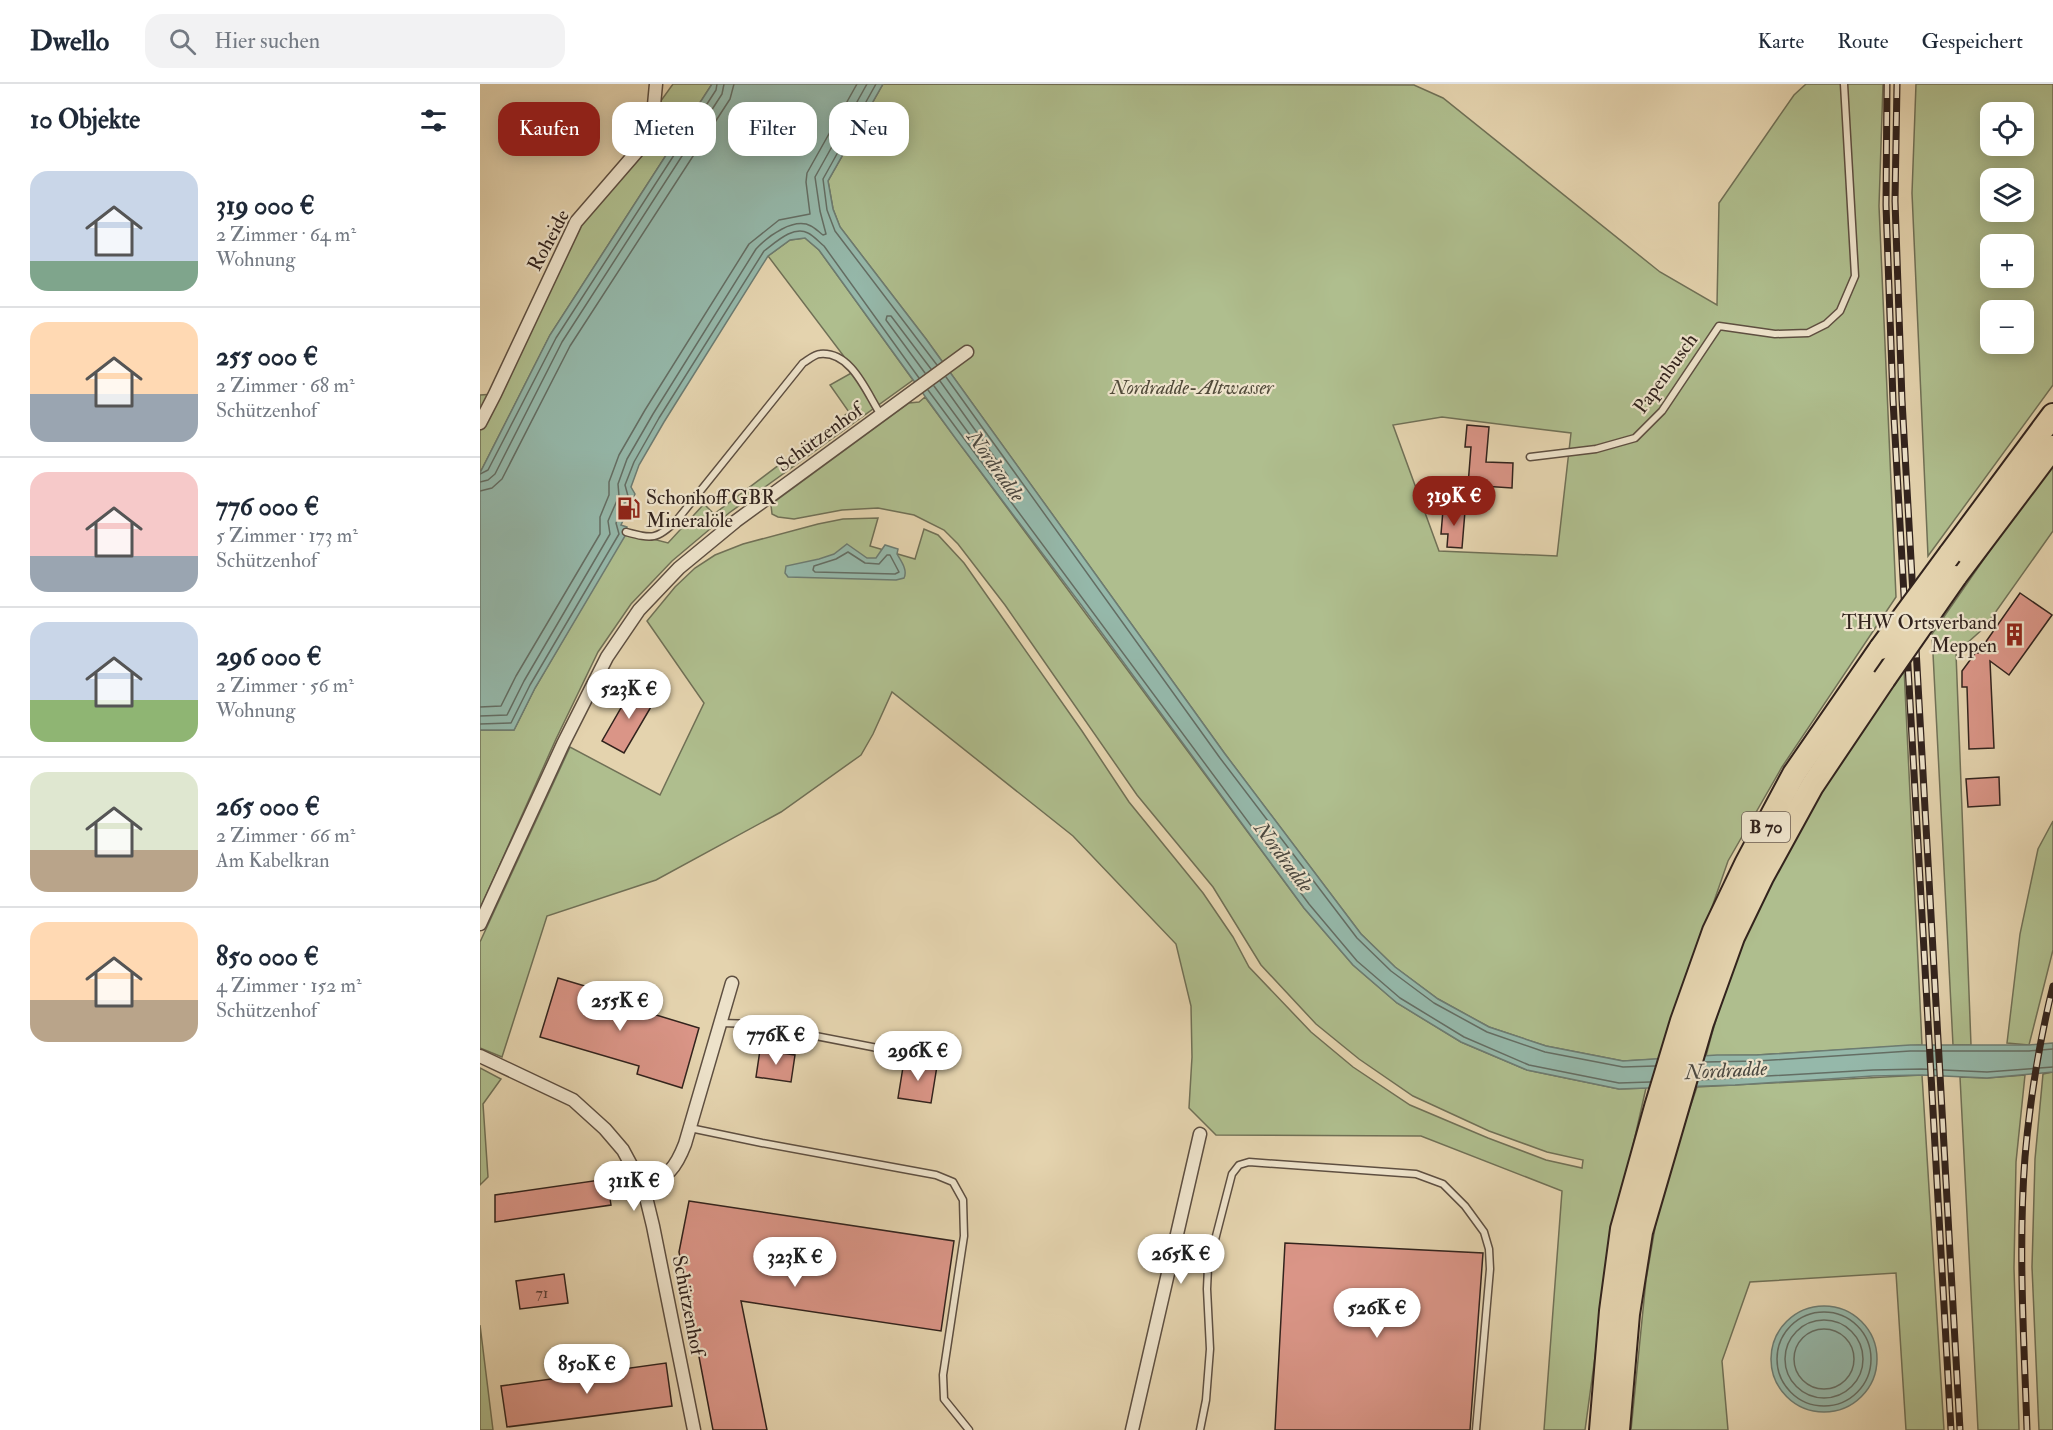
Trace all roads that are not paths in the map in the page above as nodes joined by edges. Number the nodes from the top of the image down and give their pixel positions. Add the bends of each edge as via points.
1 (656, 84) edge
2 (1844, 84) edge
3 (963, 355) dead end
4 (2053, 415) edge
5 (881, 416) junction
6 (480, 423) edge
7 (2053, 447) edge
8 (1530, 457) dead end
9 (626, 532) dead end
10 (480, 924) edge
11 (732, 983) dead end
12 (1692, 1022) junction
13 (721, 1023) junction
14 (898, 1052) dead end
15 (480, 1056) edge
16 (1666, 1107) junction
17 (690, 1128) junction
18 (1200, 1134) dead end
19 (644, 1189) junction
20 (694, 1430) edge
21 (969, 1430) edge
22 (1132, 1430) edge
23 (1200, 1430) edge
24 (1476, 1430) edge
25 (1601, 1430) edge
26 (1618, 1430) edge

1 - 6 street, Roheide via 652,126 640,148 576,222
2 - 8 lane, Papenbusch via 1855,276 1840,311 1808,333 1775,334 1719,326 1662,411 1635,438 1596,449
3 - 5 street, Schützenhof
4 - 12 highway, B 70, bridge via 1881,648 1794,774 1714,931
5 - 9 lane via 855,372 838,357 819,354 803,363 664,532 648,538
5 - 10 street, Schützenhof via 736,521 679,568 639,610 607,657 562,744
7 - 12 highway, B 70, bridge via 1954,577 1812,786 1762,877
11 - 13 street
12 - 16 highway, B 70
13 - 14 lane via 754,1024
13 - 17 street
15 - 19 street, Schützenhof via 573,1101 623,1150
16 - 25 highway, B 70 via 1622,1229
16 - 26 highway, B 70 via 1628,1314
17 - 19 street via 677,1163 665,1177
17 - 21 lane via 936,1175 953,1182 963,1200 964,1236 943,1376 944,1399
18 - 22 street
19 - 20 street, Schützenhof
23 - 24 lane via 1210,1349 1208,1267 1232,1174 1239,1165 1249,1162 1416,1174 1443,1184 1465,1206 1484,1232 1490,1269

